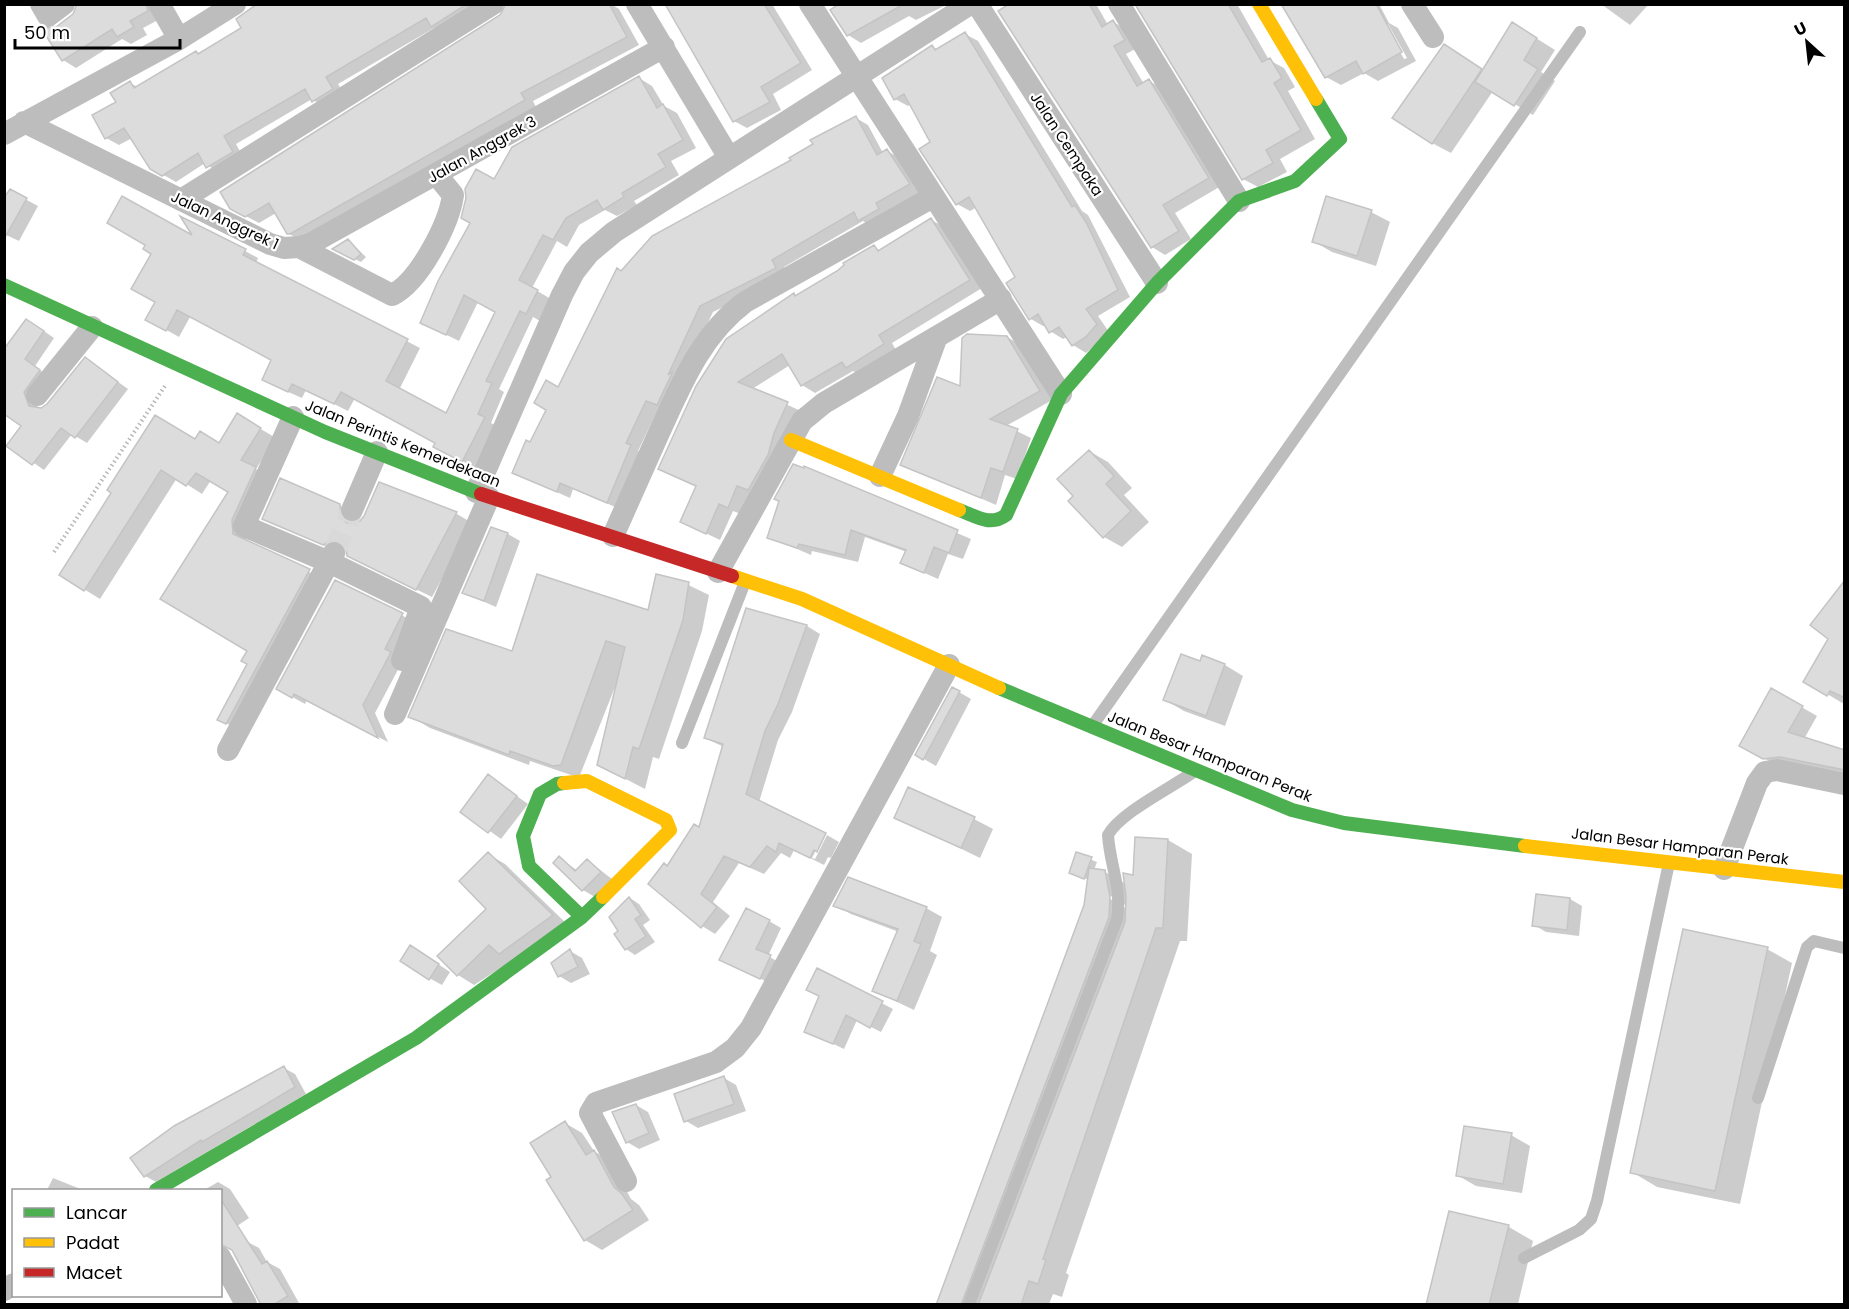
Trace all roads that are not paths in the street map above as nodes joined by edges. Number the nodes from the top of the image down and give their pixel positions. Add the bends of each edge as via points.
1 (40, 4) edge
2 (64, 4) edge
3 (159, 4) edge
4 (235, 4) edge
5 (493, 4) edge
6 (637, 4) edge
7 (810, 4) edge
8 (970, 4) edge
9 (977, 4) edge
10 (1119, 4) edge
11 (1259, 4) edge
12 (1412, 4) edge
13 (1580, 32) dead end
14 (1432, 37) dead end
15 (179, 39) junction
16 (664, 47) junction
17 (857, 77) junction
18 (24, 122) junction
19 (4, 134) edge
20 (728, 156) junction
21 (436, 174) junction
22 (933, 196) junction
23 (181, 200) junction
24 (1239, 201) junction
25 (299, 247) junction
26 (1158, 283) junction
27 (4, 285) edge
28 (1001, 299) junction
29 (92, 327) junction
30 (936, 339) junction
31 (38, 394) dead end
32 (1061, 394) junction
33 (293, 417) junction
34 (791, 440) junction
35 (377, 452) junction
36 (880, 476) junction
37 (483, 494) junction
38 (352, 510) tunnel mouth
39 (613, 536) junction
40 (332, 557) junction
41 (718, 572) junction
42 (745, 582) junction
43 (802, 599) joint
44 (949, 665) junction
45 (1092, 726) junction
46 (682, 742) dead end
47 (228, 750) dead end
48 (1195, 770) junction
49 (1845, 784) edge
50 (1669, 862) junction
51 (1724, 869) junction
52 (1845, 882) edge
53 (582, 916) junction
54 (1845, 948) edge
55 (1758, 1098) dead end
56 (626, 1180) dead end
57 (181, 1184) edge
58 (163, 1189) edge
59 (1524, 1258) dead end
60 (222, 1261) edge
61 (246, 1305) edge
62 (969, 1305) edge

1 - 2 street via 48,16
3 - 15 street
4 - 15 street
5 - 23 street
6 - 16 street
7 - 17 street
8 - 17 street
9 - 26 street, Jalan Cempaka
10 - 24 street
11 - 24 main road via 1340,139 1295,181
12 - 14 street
13 - 45 lane
15 - 18 street
16 - 20 street
16 - 21 street, Jalan Anggrek 3
17 - 20 street
17 - 22 street
18 - 19 street
18 - 23 street, Jalan Anggrek 1
20 - 37 street via 614,232 574,272
21 - 25 street, Jalan Anggrek 3
21 - 25 street, Jalan Anggrek 1 via 453,195 452,202 435,244 404,289 392,295 383,292
22 - 28 street
22 - 39 street via 745,302 727,316 702,345 686,373
23 - 25 street, Jalan Anggrek 1 via 270,244
24 - 26 main road
26 - 32 main road
27 - 29 main road, Jalan Perintis Kemerdekaan
28 - 30 street
28 - 32 street
29 - 31 street
29 - 33 main road, Jalan Perintis Kemerdekaan via 180,363
30 - 34 street via 824,403 802,421
30 - 36 street via 908,416
32 - 36 main road via 1006,515 998,521 987,521
33 - 35 main road, Jalan Perintis Kemerdekaan
33 - 40 street via 243,526
34 - 36 main road
34 - 41 street
35 - 37 main road, Jalan Perintis Kemerdekaan
35 - 38 street
37 - 39 main road, Jalan Perintis Kemerdekaan
37 - 40 street via 391,707 421,607
39 - 41 main road, Jalan Perintis Kemerdekaan
40 - 47 street
41 - 42 main road, Jalan Perintis Kemerdekaan
42 - 43 main road, Jalan Perintis Kemerdekaan
42 - 46 lane
43 - 44 main road, Jalan Besar Hamparan Perak
44 - 45 main road, Jalan Besar Hamparan Perak
44 - 56 street via 751,1028 735,1048 716,1062 596,1103 590,1113 595,1127
45 - 48 main road, Jalan Besar Hamparan Perak
48 - 50 main road, Jalan Besar Hamparan Perak via 1292,810 1344,823
48 - 62 lane via 1120,818 1108,835 1110,860 1118,878 1117,919
49 - 51 street via 1777,770 1765,772 1757,783
50 - 51 main road, Jalan Besar Hamparan Perak
50 - 59 lane via 1591,1219 1579,1230
51 - 52 main road, Jalan Besar Hamparan Perak
53 - 53 main road via 670,830 666,820 587,781 557,784 540,794 523,836 529,867
53 - 57 main road via 416,1038
54 - 55 lane via 1814,941 1807,947
57 - 58 main road
60 - 61 street

